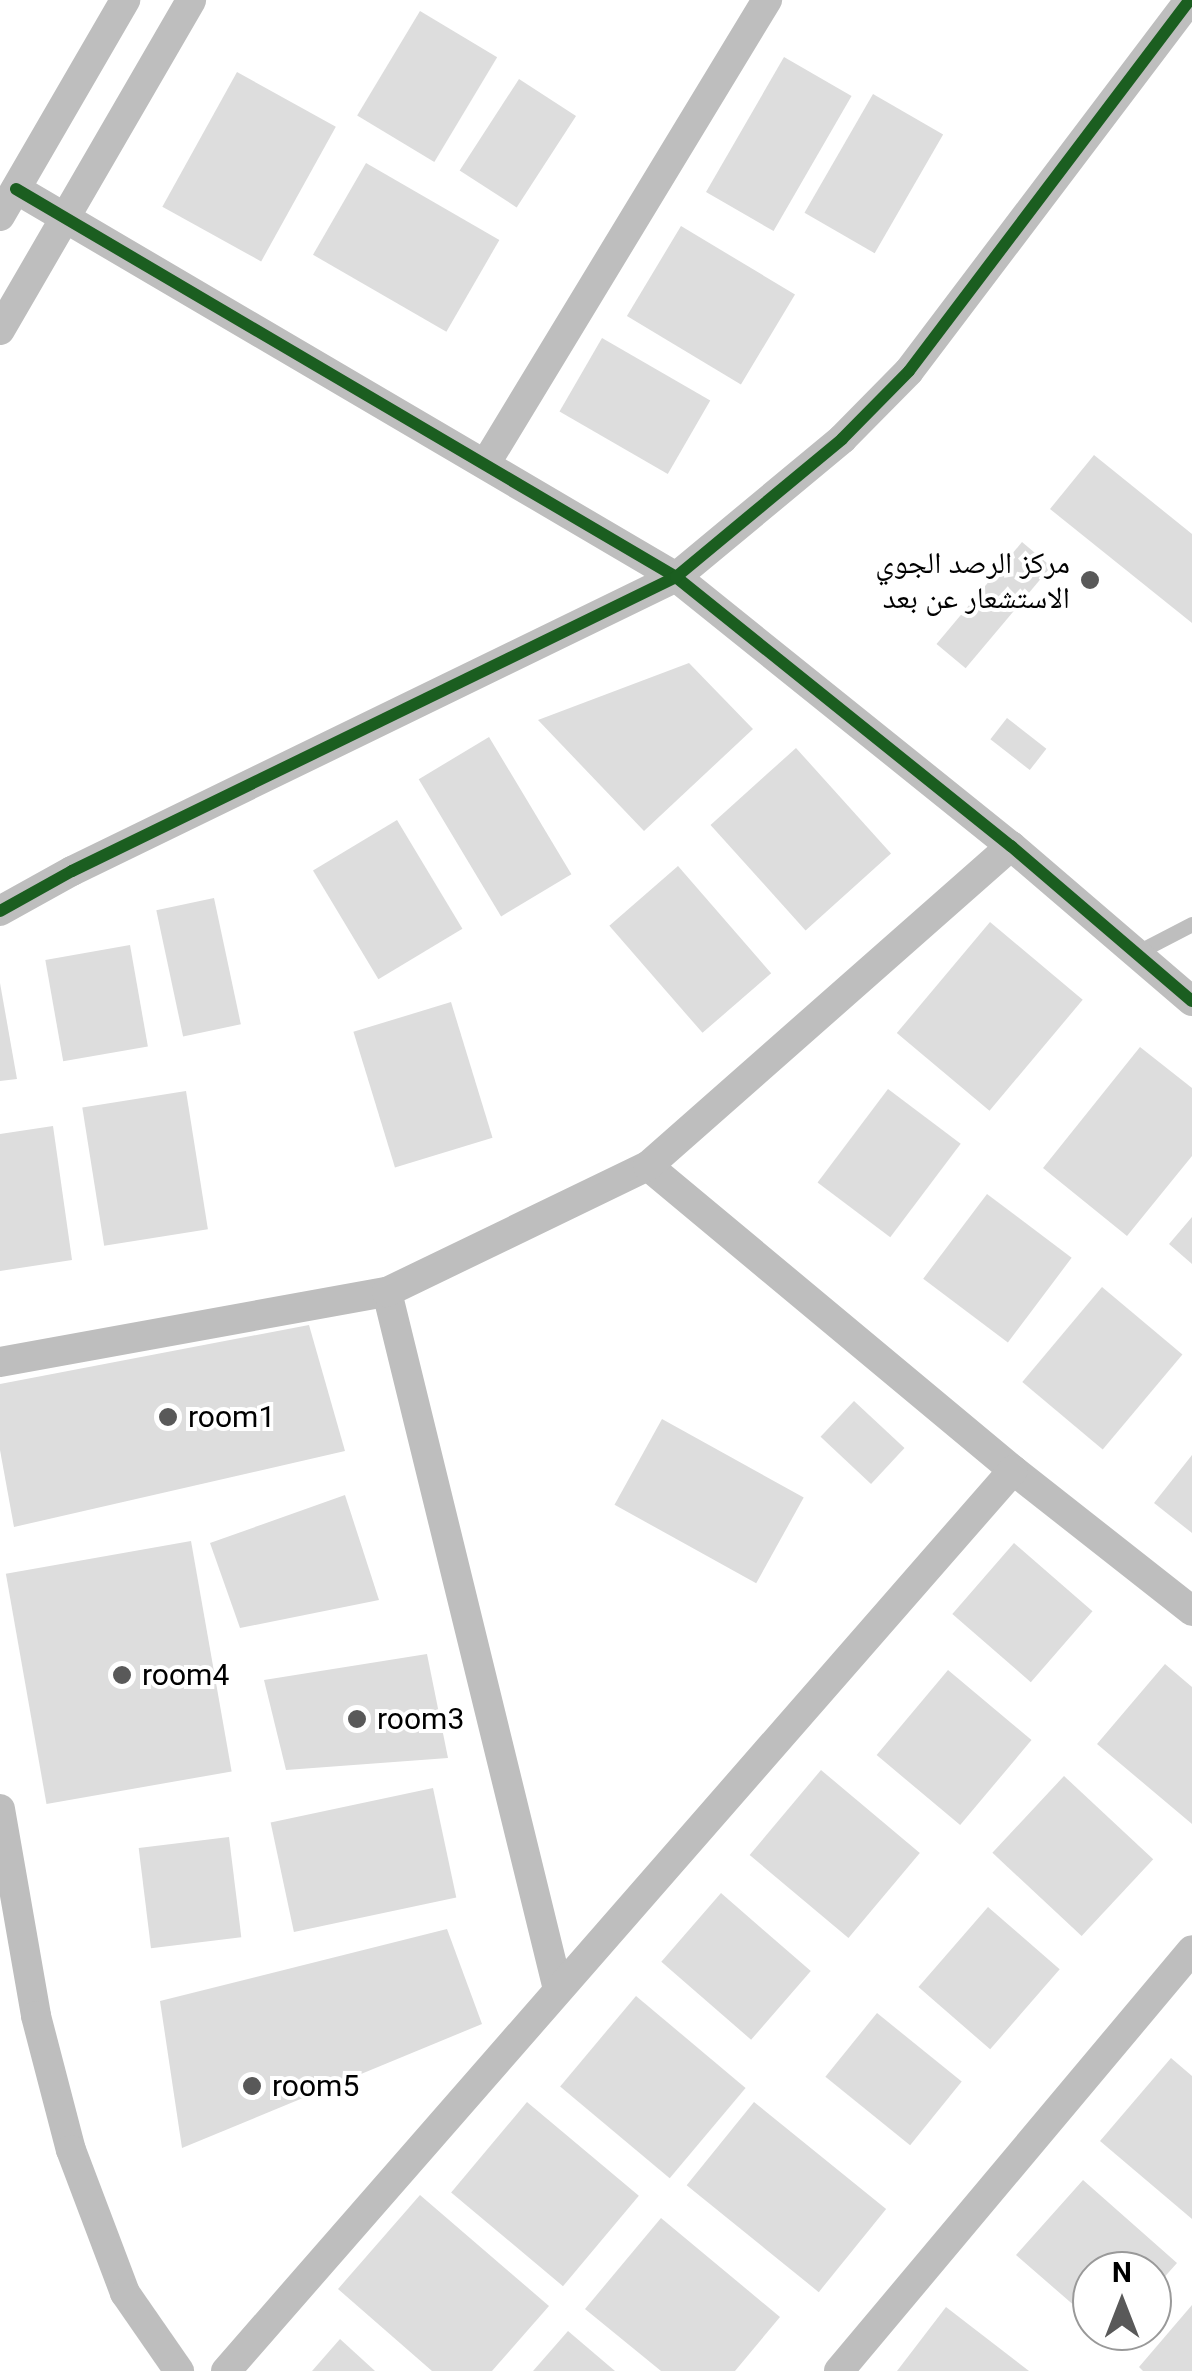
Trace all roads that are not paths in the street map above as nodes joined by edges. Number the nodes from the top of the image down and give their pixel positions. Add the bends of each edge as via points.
1 (125, 0) edge
2 (190, 0) edge
3 (767, 0) edge
4 (1190, 0) edge
5 (16, 189) junction
6 (0, 216) edge
7 (65, 220) junction
8 (0, 330) edge
9 (486, 463) junction
10 (676, 577) junction
11 (1010, 846) junction
12 (0, 912) edge
13 (1192, 924) edge
14 (1136, 953) junction
15 (1192, 1001) edge
16 (648, 1166) junction
17 (387, 1292) junction
18 (0, 1362) edge
19 (1013, 1470) junction
20 (1192, 1611) edge
21 (0, 1809) edge
22 (1192, 1950) edge
23 (558, 1988) junction
24 (178, 2371) edge
25 (226, 2371) edge
26 (839, 2371) edge

1 - 5 street
2 - 7 street
3 - 9 street
4 - 10 street via 909,371 842,439
5 - 6 street
5 - 7 street
7 - 8 street
7 - 9 street
9 - 10 street
10 - 11 street
10 - 12 street
11 - 14 street
11 - 16 street
13 - 14 lane
14 - 15 street
16 - 17 street
16 - 19 street
17 - 18 street
17 - 23 street
19 - 20 street
19 - 23 street
21 - 24 street via 36,2016 71,2150 125,2294
22 - 26 street
23 - 25 street

